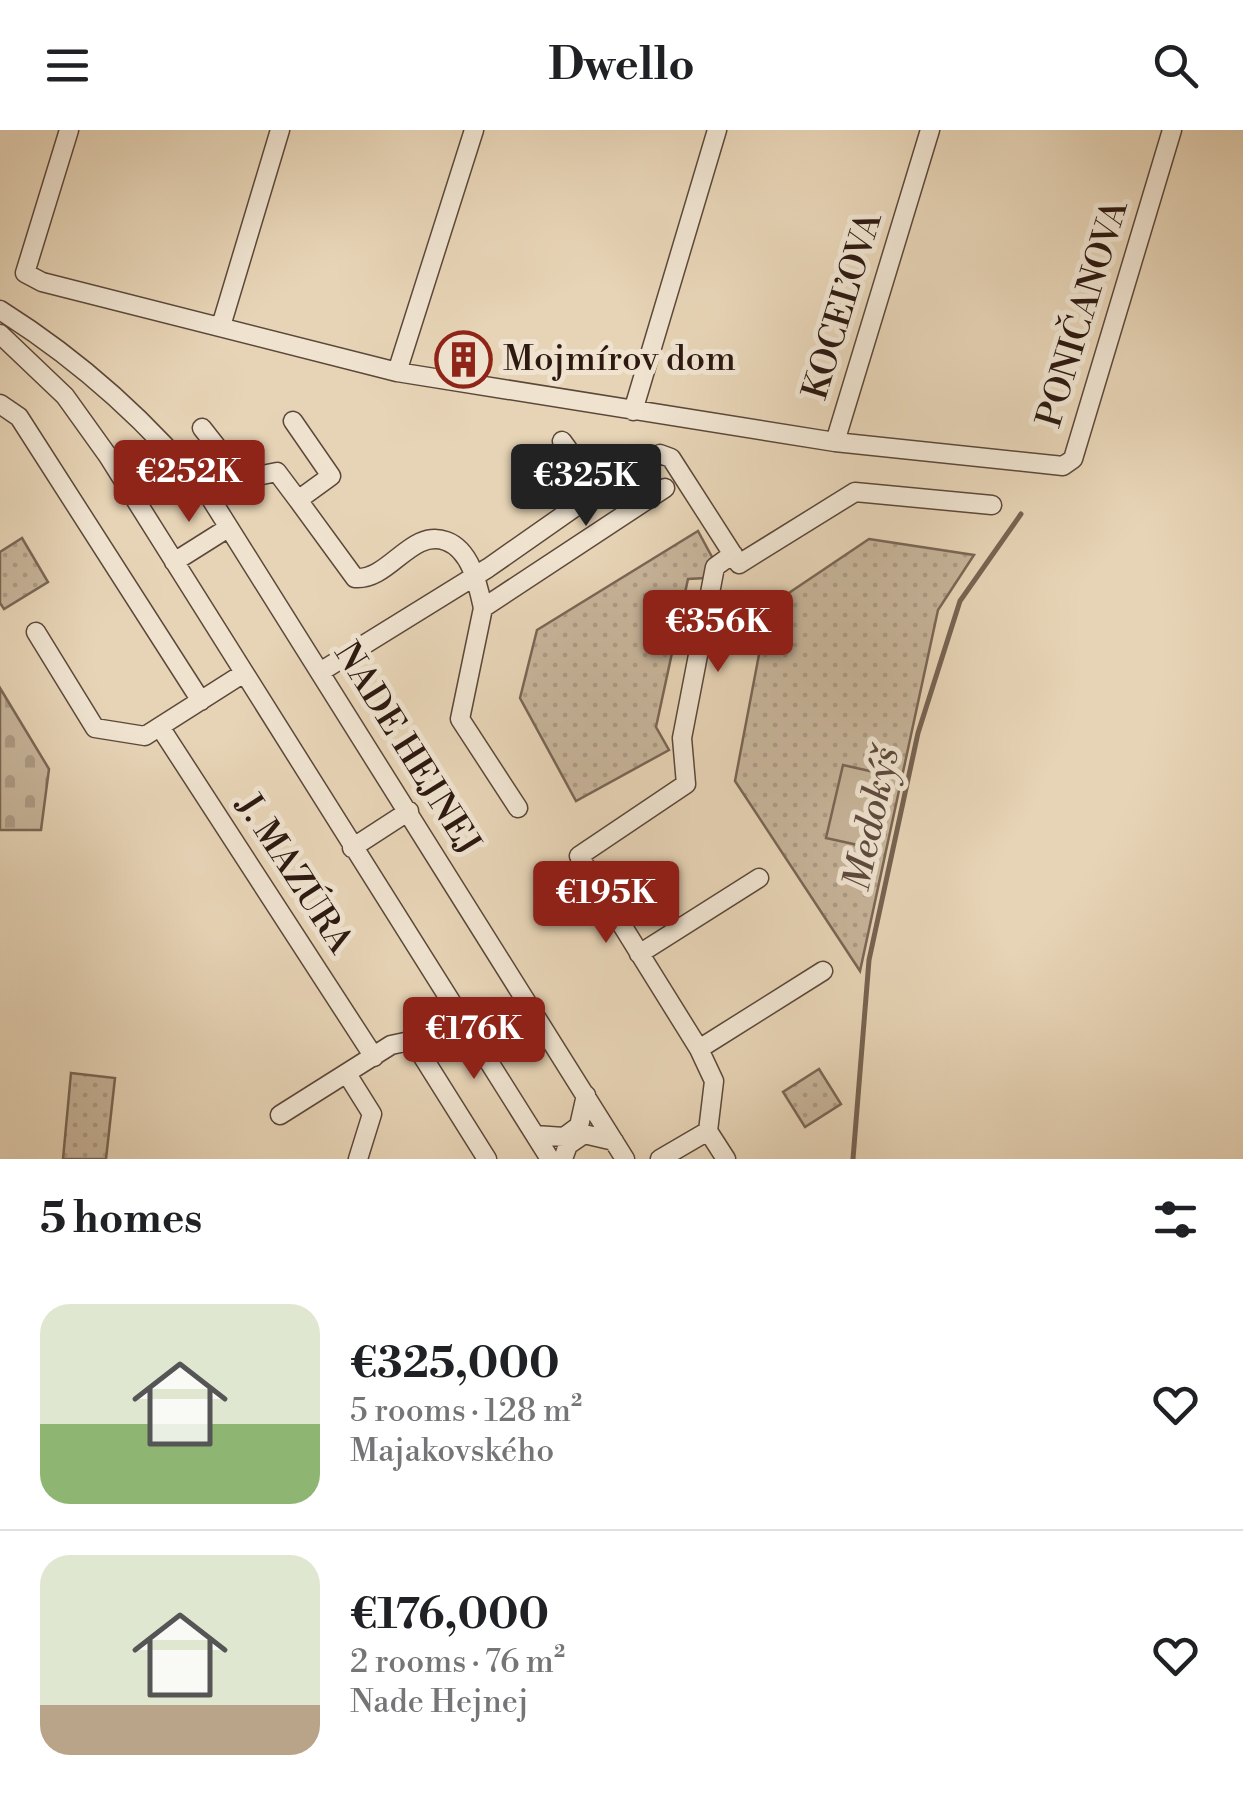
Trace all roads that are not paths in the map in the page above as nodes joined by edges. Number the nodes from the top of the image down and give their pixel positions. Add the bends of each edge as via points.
1 (69, 130) edge
2 (280, 130) edge
3 (474, 130) edge
4 (717, 130) edge
5 (930, 130) edge
6 (1172, 130) edge
7 (0, 310) edge
8 (221, 326) junction
9 (0, 334) edge
10 (397, 372) junction
11 (0, 404) edge
12 (633, 412) junction
13 (293, 422) dead end
14 (202, 428) dead end
15 (562, 440) dead end
16 (835, 442) junction
17 (1073, 459) joint
18 (664, 488) dead end
19 (598, 492) junction
20 (298, 500) junction
21 (992, 505) dead end
22 (228, 528) junction
23 (736, 559) junction
24 (174, 562) junction
25 (476, 575) junction
26 (483, 608) junction
27 (36, 632) dead end
28 (320, 672) junction
29 (244, 674) junction
30 (201, 700) junction
31 (160, 727) junction
32 (518, 808) dead end
33 (409, 811) junction
34 (352, 848) junction
35 (759, 878) dead end
36 (639, 954) junction
37 (823, 971) dead end
38 (700, 1049) junction
39 (374, 1056) junction
40 (346, 1074) junction
41 (586, 1095) junction
42 (280, 1115) dead end
43 (708, 1131) junction
44 (535, 1134) junction
45 (614, 1141) junction
46 (358, 1159) edge
47 (487, 1159) edge
48 (550, 1159) edge
49 (563, 1159) edge
50 (625, 1159) edge
51 (660, 1159) edge
52 (726, 1159) edge

1 - 8 street via 25,273
2 - 8 street
3 - 10 street
4 - 12 street
5 - 16 street, KOCEĽOVA
6 - 17 street, PONIČANOVA
7 - 22 street, NADE HEJNEJ via 141,419
8 - 10 street
9 - 24 street via 65,396
10 - 12 street
11 - 30 street via 20,418
12 - 16 street
13 - 20 street via 332,476
14 - 20 street via 242,479 277,472
15 - 19 street
16 - 17 street, KOCEĽOVA via 1063,466
18 - 26 street
19 - 23 street via 660,454 671,458
19 - 25 street
20 - 25 street via 354,578 368,579 425,539 439,538 456,544
21 - 23 street via 855,492
22 - 24 street
22 - 28 street, NADE HEJNEJ
23 - 36 street via 715,566 682,738 686,784 579,856
24 - 29 street
25 - 26 street
25 - 28 street
26 - 32 street via 460,719
27 - 31 street via 95,728 145,736
28 - 33 street, NADE HEJNEJ
29 - 30 street
29 - 34 street
30 - 31 street
31 - 39 street, J. MAZÚRA
33 - 34 street
33 - 41 street, NADE HEJNEJ
34 - 44 street
35 - 36 street
36 - 38 street
37 - 38 street
38 - 43 street via 714,1080
39 - 40 street
39 - 47 street via 404,1042 416,1046
40 - 42 street
40 - 46 street via 372,1114
41 - 44 street via 579,1126 564,1137
41 - 45 street, NADE HEJNEJ
43 - 51 street
43 - 52 street
44 - 48 street
45 - 49 street via 584,1134 568,1145
45 - 50 street, NADE HEJNEJ

